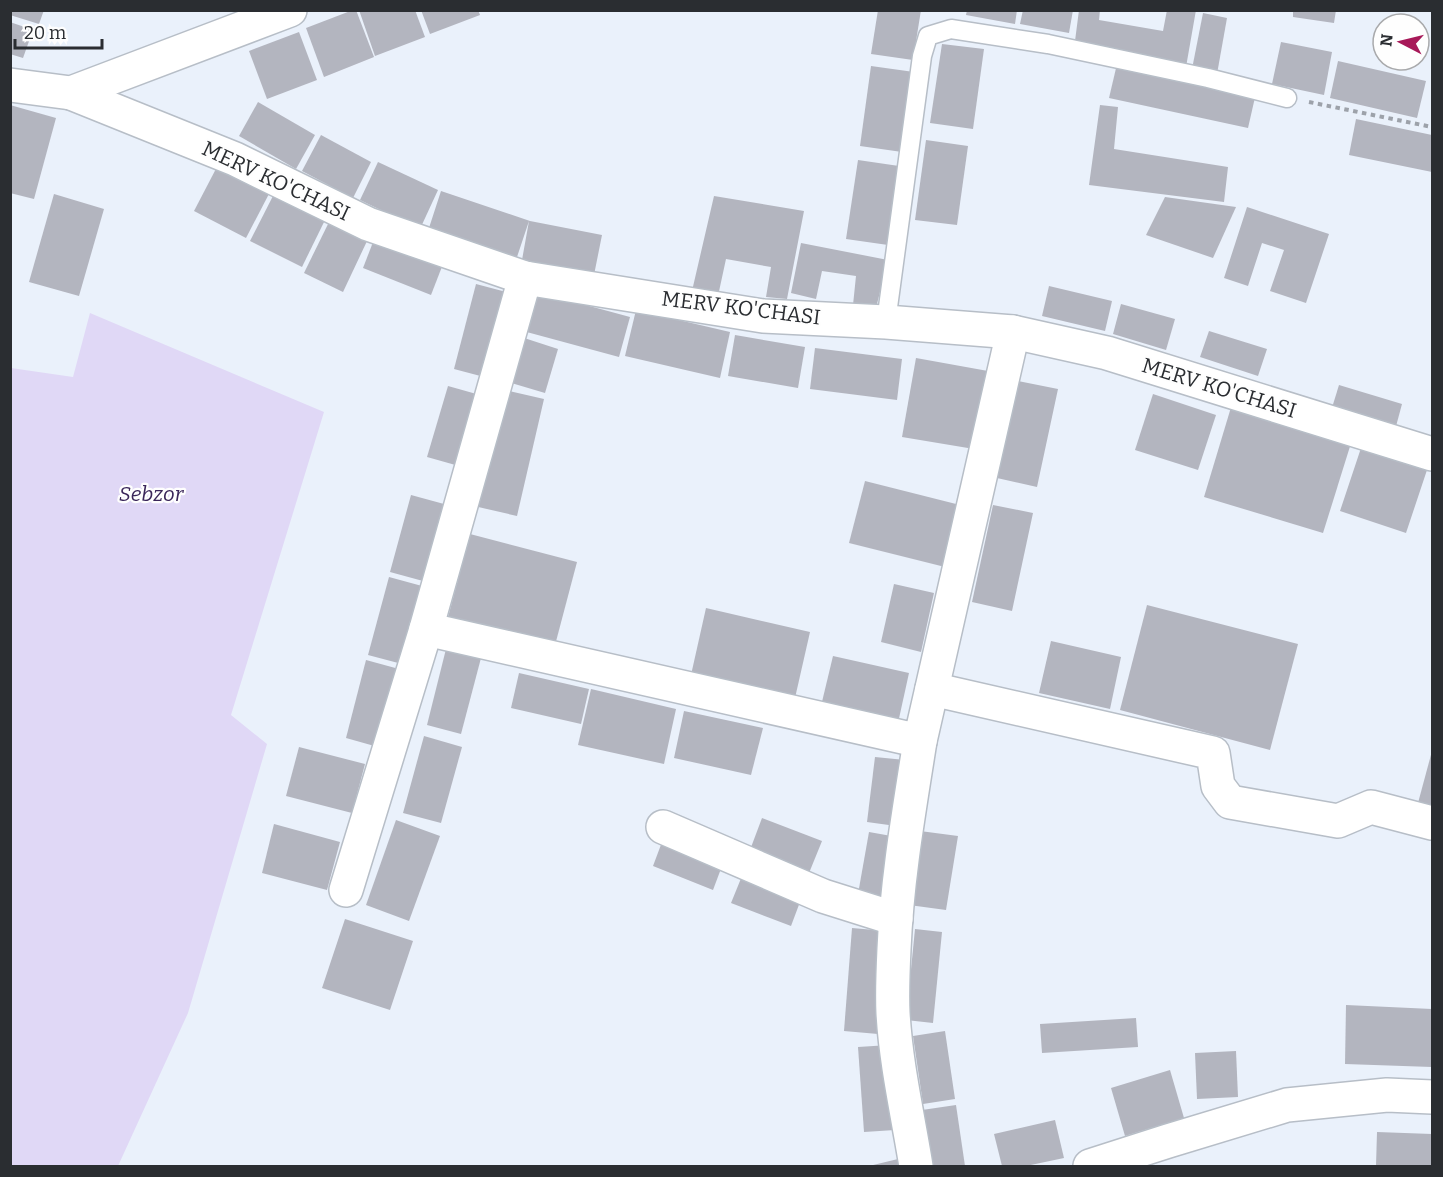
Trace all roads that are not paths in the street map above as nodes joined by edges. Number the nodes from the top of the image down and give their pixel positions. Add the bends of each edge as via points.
1 (290, 10) edge
2 (233, 21) edge
3 (10, 85) edge
4 (71, 93) junction
5 (1287, 98) road end
6 (525, 278) junction
7 (886, 322) junction
8 (1013, 332) junction
9 (1432, 454) edge
10 (426, 629) junction
11 (932, 689) junction
12 (920, 741) junction
13 (1432, 824) edge
14 (663, 827) dead end
15 (346, 891) dead end
16 (896, 919) junction
17 (1432, 1097) edge
18 (916, 1167) edge
19 (1090, 1167) edge

1 - 2 street
2 - 4 street
3 - 4 street
4 - 6 street, MERV KO'CHASI via 235,159 368,224
5 - 7 lane via 1048,44 951,28 928,36 922,56
6 - 7 street, MERV KO'CHASI via 763,315
6 - 10 street
7 - 8 street, MERV KO'CHASI
8 - 9 street, MERV KO'CHASI via 1107,353
8 - 11 street
10 - 12 street
10 - 15 street
11 - 12 street
11 - 13 street via 1213,753 1218,786 1230,802 1338,821 1371,807
12 - 16 street
14 - 16 street via 823,896
16 - 18 street via 893,1013
17 - 19 street via 1387,1095 1287,1105

